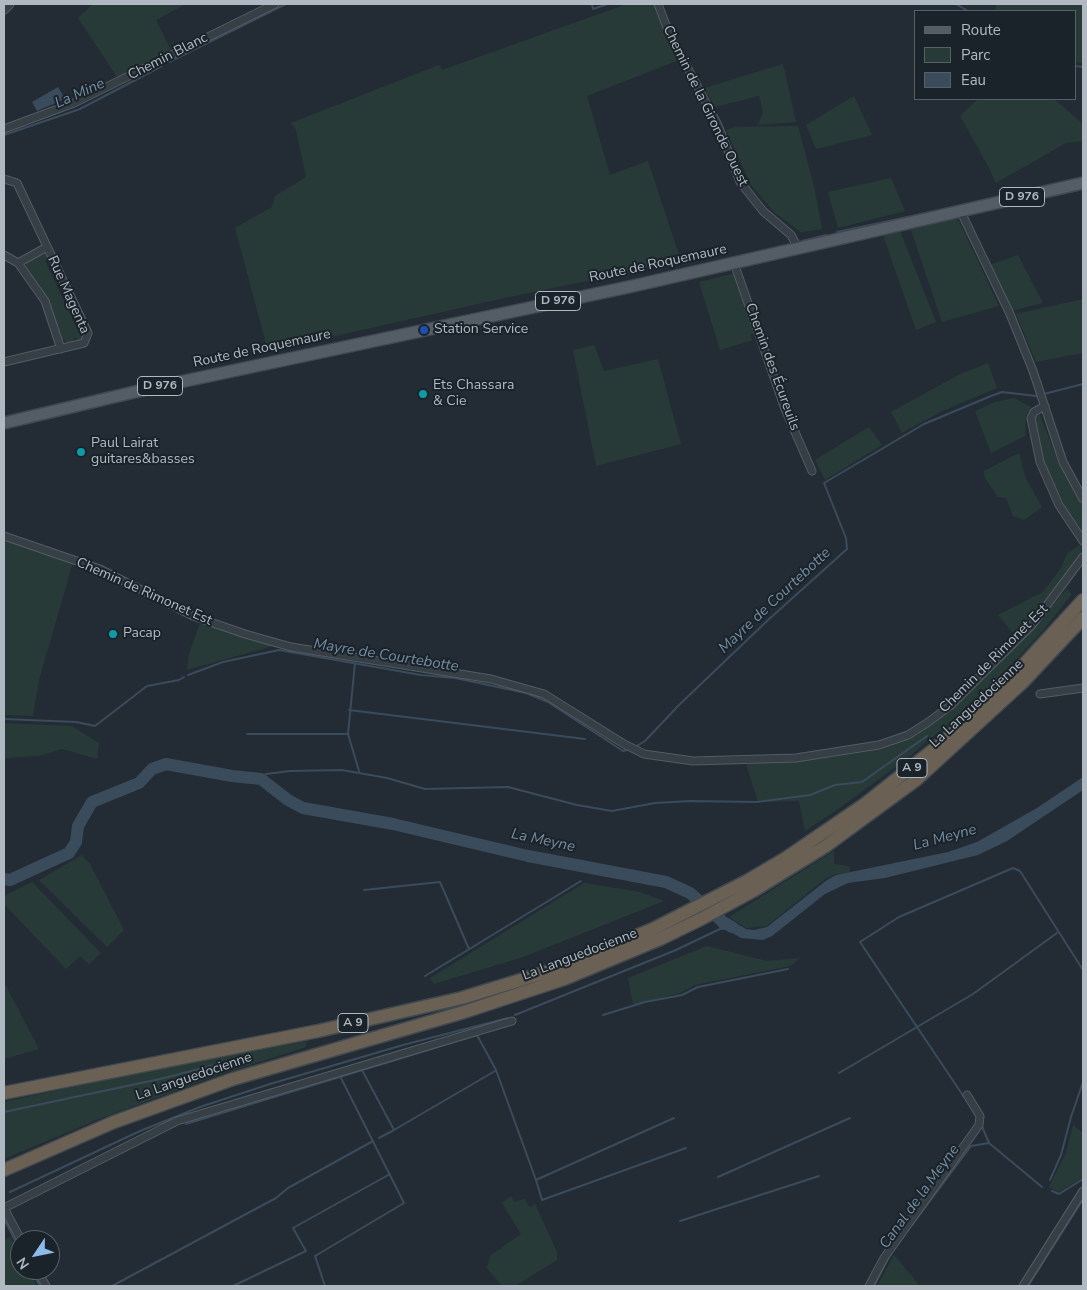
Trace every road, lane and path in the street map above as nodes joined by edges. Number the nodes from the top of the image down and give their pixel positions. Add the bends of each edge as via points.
1 (9, 4) edge
2 (275, 4) edge
3 (658, 4) edge
4 (4, 9) edge
5 (4, 129) edge
6 (4, 179) edge
7 (1083, 183) edge
8 (960, 210) junction
9 (47, 247) junction
10 (798, 248) junction
11 (4, 255) edge
12 (18, 263) junction
13 (734, 263) junction
14 (61, 349) junction
15 (4, 362) edge
16 (1044, 403) junction
17 (4, 423) edge
18 (812, 471) dead end
19 (1083, 499) edge
20 (4, 536) edge
21 (1083, 541) edge
22 (1083, 557) edge
23 (1083, 600) edge
24 (1083, 618) edge
25 (1083, 688) edge
26 (1040, 694) dead end
27 (512, 1021) dead end
28 (4, 1094) edge
29 (967, 1095) dead end
30 (4, 1170) edge
31 (1083, 1191) edge
32 (4, 1208) edge
33 (16, 1230) edge
34 (869, 1286) edge
35 (1023, 1286) edge

1 - 4 street
2 - 5 street, Chemin Blanc via 74,103
3 - 10 street, Chemin de la Gironde Ouest via 740,182 762,211 791,235
6 - 9 street, Rue Magenta via 17,183
7 - 8 main road, Route de Roquemaure / D 976
8 - 10 main road, Route de Roquemaure / D 976
8 - 16 street via 1010,314
9 - 12 street
9 - 14 street, Rue Magenta via 88,333 84,343
10 - 13 main road, Route de Roquemaure / D 976
11 - 12 street
12 - 14 street via 45,301
13 - 17 main road, Route de Roquemaure / D 976
13 - 18 street, Chemin des Écureuils via 785,409
14 - 15 street, Rue Magenta
16 - 19 street via 1063,462
16 - 21 street via 1031,418 1040,462 1056,500
20 - 22 street, Chemin de Rimonet Est via 100,569 193,616 245,634 291,647 491,679 544,694 644,754 693,761 796,758 879,745 908,735 950,706 1032,625
23 - 28 highway, La Languedocienne / A 9 via 1016,674 908,771 793,853 689,912 560,968 462,998 318,1031
24 - 30 highway, La Languedocienne / A 9 via 1011,694 916,780 826,846 722,908 660,940 564,979 464,1012 232,1079 114,1122
25 - 26 street
27 - 32 street via 177,1121
29 - 34 street via 980,1116 979,1125 884,1258
31 - 35 street
32 - 33 street

